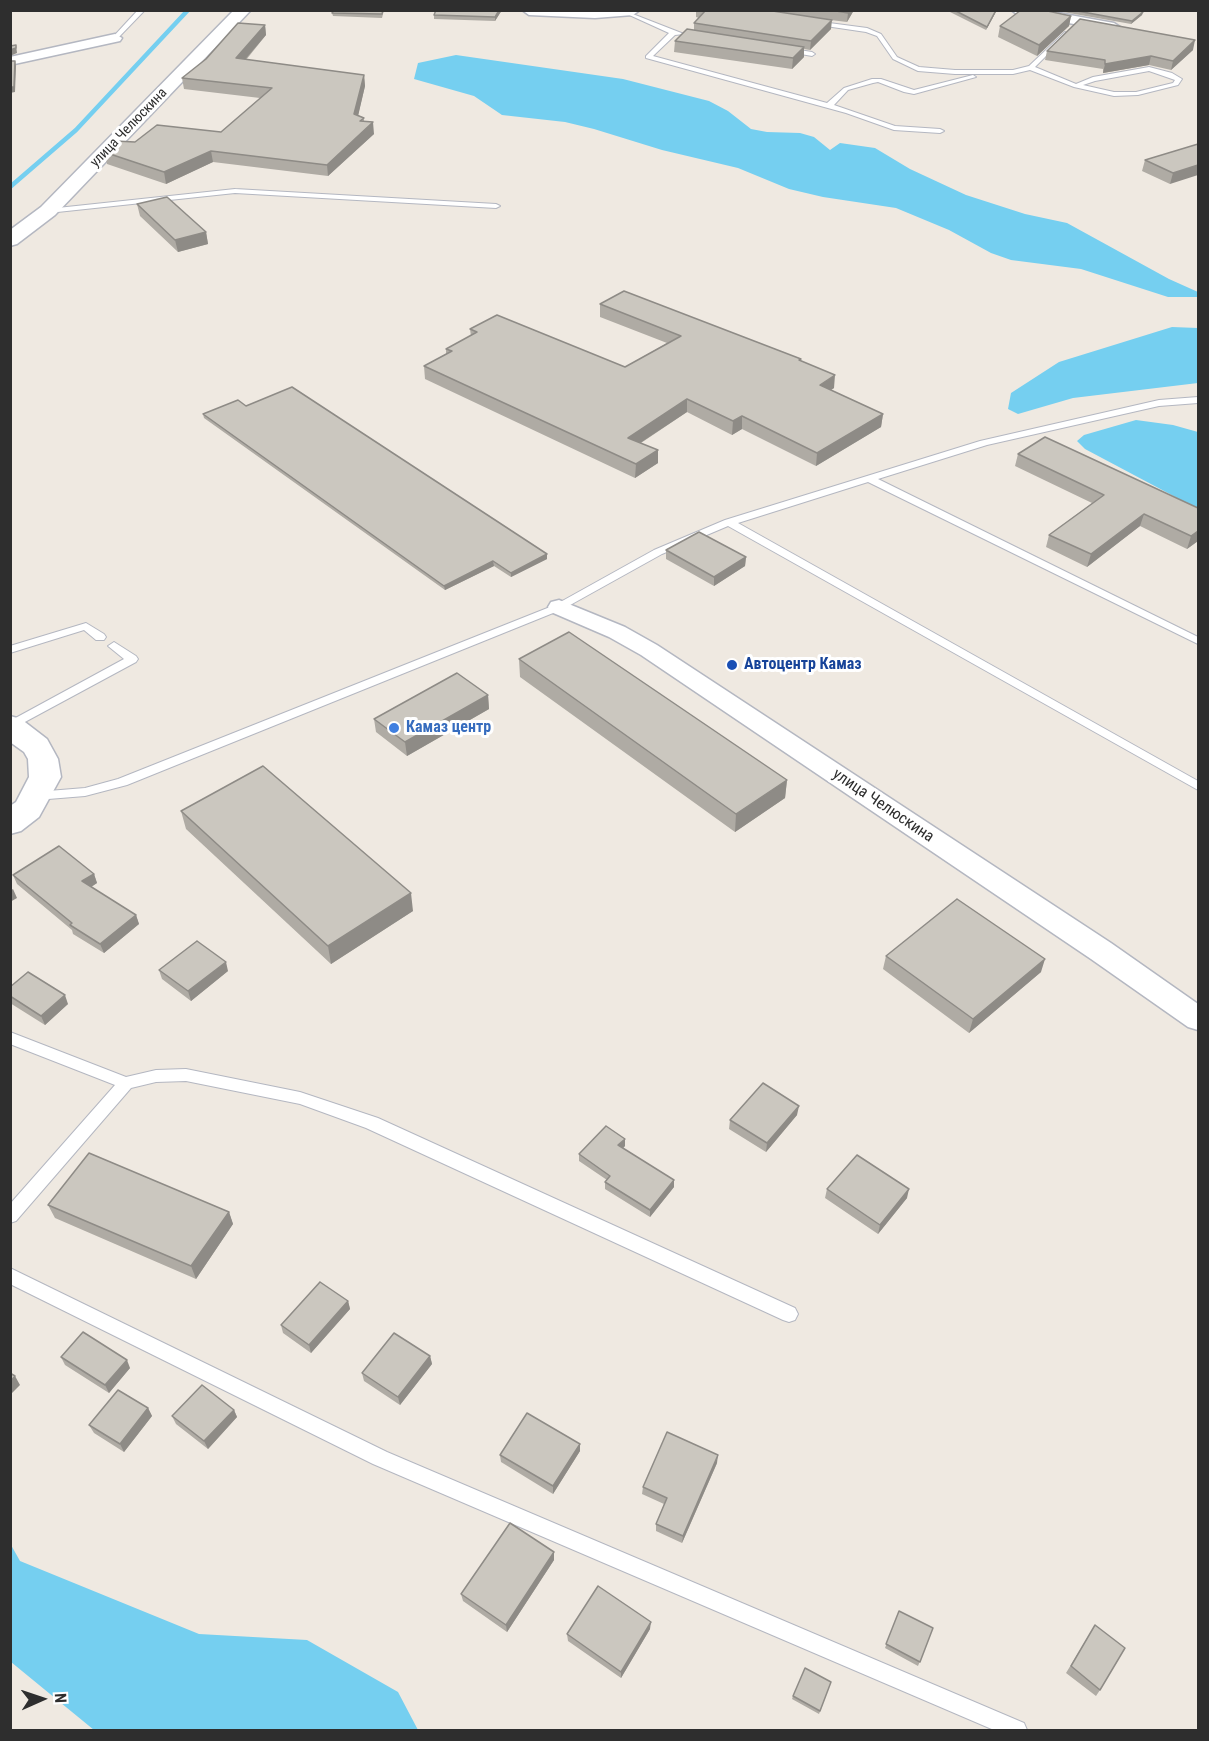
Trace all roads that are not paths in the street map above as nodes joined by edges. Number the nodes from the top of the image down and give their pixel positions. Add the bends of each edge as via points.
1 (142, 10) edge
2 (529, 10) edge
3 (1017, 10) edge
4 (244, 11) edge
5 (630, 11) edge
6 (1079, 21) junction
7 (810, 22) edge
8 (1123, 29) edge
9 (673, 33) junction
10 (684, 34) edge
11 (115, 38) joint
12 (777, 49) edge
13 (812, 54) edge
14 (10, 61) edge
15 (1031, 68) junction
16 (989, 73) junction
17 (1076, 86) junction
18 (828, 106) junction
19 (940, 131) dead end
20 (496, 206) dead end
21 (48, 211) junction
22 (10, 240) edge
23 (1198, 400) edge
24 (867, 478) junction
25 (729, 522) junction
26 (559, 607) junction
27 (100, 637) dead end
28 (1198, 641) edge
29 (114, 646) dead end
30 (10, 651) edge
31 (10, 726) edge
32 (1198, 786) edge
33 (36, 796) junction
34 (10, 823) edge
35 (1198, 1019) edge
36 (10, 1038) edge
37 (126, 1083) junction
38 (10, 1216) edge
39 (10, 1275) edge
40 (789, 1314) dead end
41 (1017, 1731) edge

1 - 11 lane
2 - 5 street
3 - 6 street
4 - 21 street, улица Челюскина
5 - 9 lane
6 - 8 street
6 - 15 lane
7 - 16 lane via 879,35 895,58 918,69
9 - 10 lane
9 - 18 lane via 648,57
11 - 14 street
12 - 13 lane
15 - 16 lane
15 - 17 lane
16 - 18 lane via 914,92 872,81 846,89
17 - 17 lane via 1136,94 1176,84 1179,79 1149,69
18 - 19 lane via 894,128
20 - 21 lane via 235,191
21 - 22 street, улица Челюскина
23 - 24 lane via 1159,403 984,443
24 - 25 lane
24 - 28 lane
25 - 26 lane via 658,552
25 - 32 lane
26 - 33 lane via 122,782 85,792
26 - 35 street, улица Челюскина via 649,650
27 - 30 lane via 86,626
29 - 31 lane via 132,659
31 - 33 street via 36,746 43,759 45,777
33 - 34 street via 28,809
36 - 37 lane
37 - 38 lane
37 - 40 lane via 186,1075 310,1101 372,1123
39 - 41 lane via 380,1458

